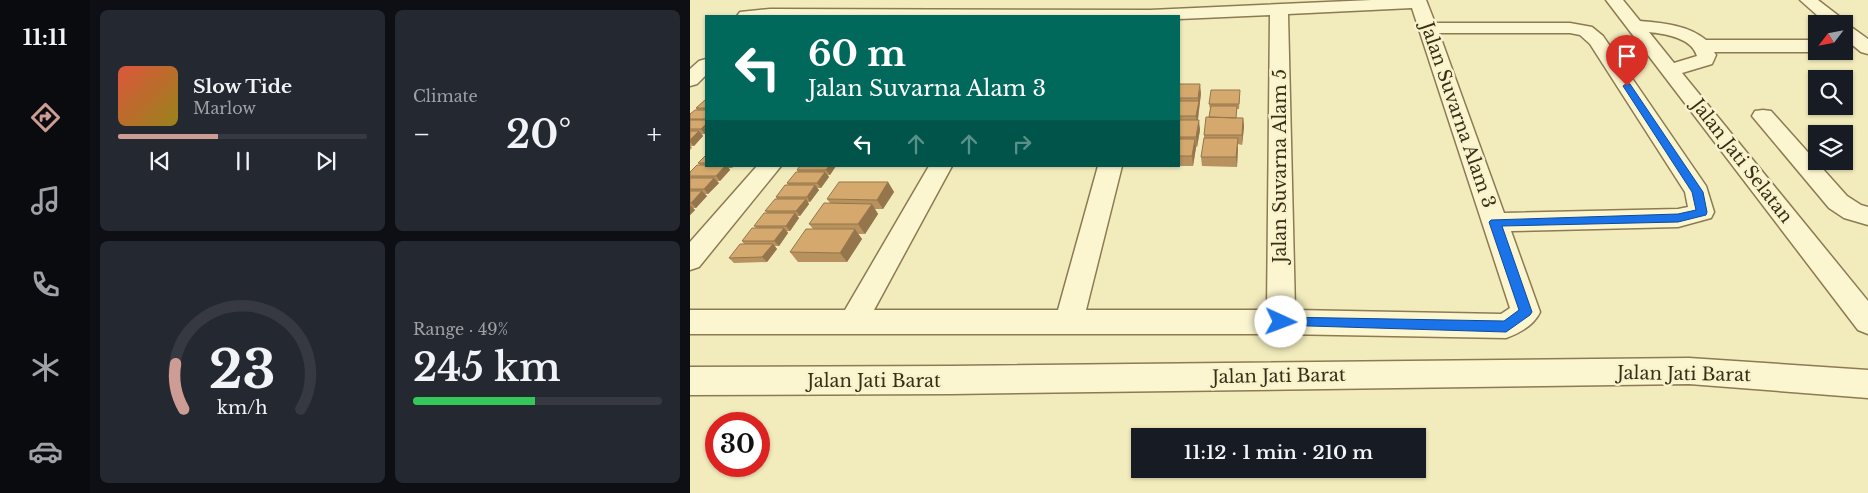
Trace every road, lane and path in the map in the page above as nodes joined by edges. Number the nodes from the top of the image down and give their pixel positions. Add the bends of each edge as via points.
1 (747, 0) edge
2 (786, 0) edge
3 (1614, 0) edge
4 (1808, 0) edge
5 (1419, 1) edge
6 (1279, 9) junction
7 (1151, 10) edge
8 (770, 14) junction
9 (742, 15) edge
10 (758, 15) edge
11 (834, 15) edge
12 (1047, 15) edge
13 (1827, 15) edge
14 (1636, 26) junction
15 (1868, 26) edge
16 (1853, 27) edge
17 (1428, 28) junction
18 (1853, 35) edge
19 (1702, 46) junction
20 (1808, 46) edge
21 (1853, 47) edge
22 (1867, 48) edge
23 (705, 66) edge
24 (1671, 70) junction
25 (690, 80) edge
26 (1763, 116) dead end
27 (769, 167) edge
28 (940, 167) edge
29 (1110, 167) edge
30 (1868, 216) edge
31 (1495, 222) junction
32 (690, 260) edge
33 (690, 322) edge
34 (853, 322) junction
35 (1070, 322) junction
36 (1281, 322) junction
37 (1868, 322) edge
38 (690, 381) edge
39 (1868, 384) edge

1 - 9 street
2 - 8 street
3 - 14 street, Jalan Jati Selatan
4 - 13 street
5 - 6 street
5 - 17 street, Jalan Suvarna Alam 3
6 - 7 street
6 - 36 street, Jalan Suvarna Alam 5
7 - 12 street
8 - 10 street
8 - 11 street
14 - 19 street via 1677,32 1693,38
14 - 24 street, Jalan Jati Selatan
15 - 16 street
17 - 31 street, Jalan Suvarna Alam 3
17 - 31 street via 1570,28 1586,31 1597,40 1697,192 1702,212 1678,218
18 - 22 street
19 - 20 street
19 - 24 street via 1707,55 1704,60
21 - 22 street
23 - 25 street
24 - 37 street, Jalan Jati Selatan
26 - 30 street via 1838,202 1853,212
27 - 32 street
28 - 34 street
29 - 35 street
31 - 36 street, Jalan Suvarna Alam 3 via 1526,312 1506,326
33 - 34 street
34 - 35 street
35 - 36 street
38 - 39 street, Jalan Jati Barat via 1689,371

